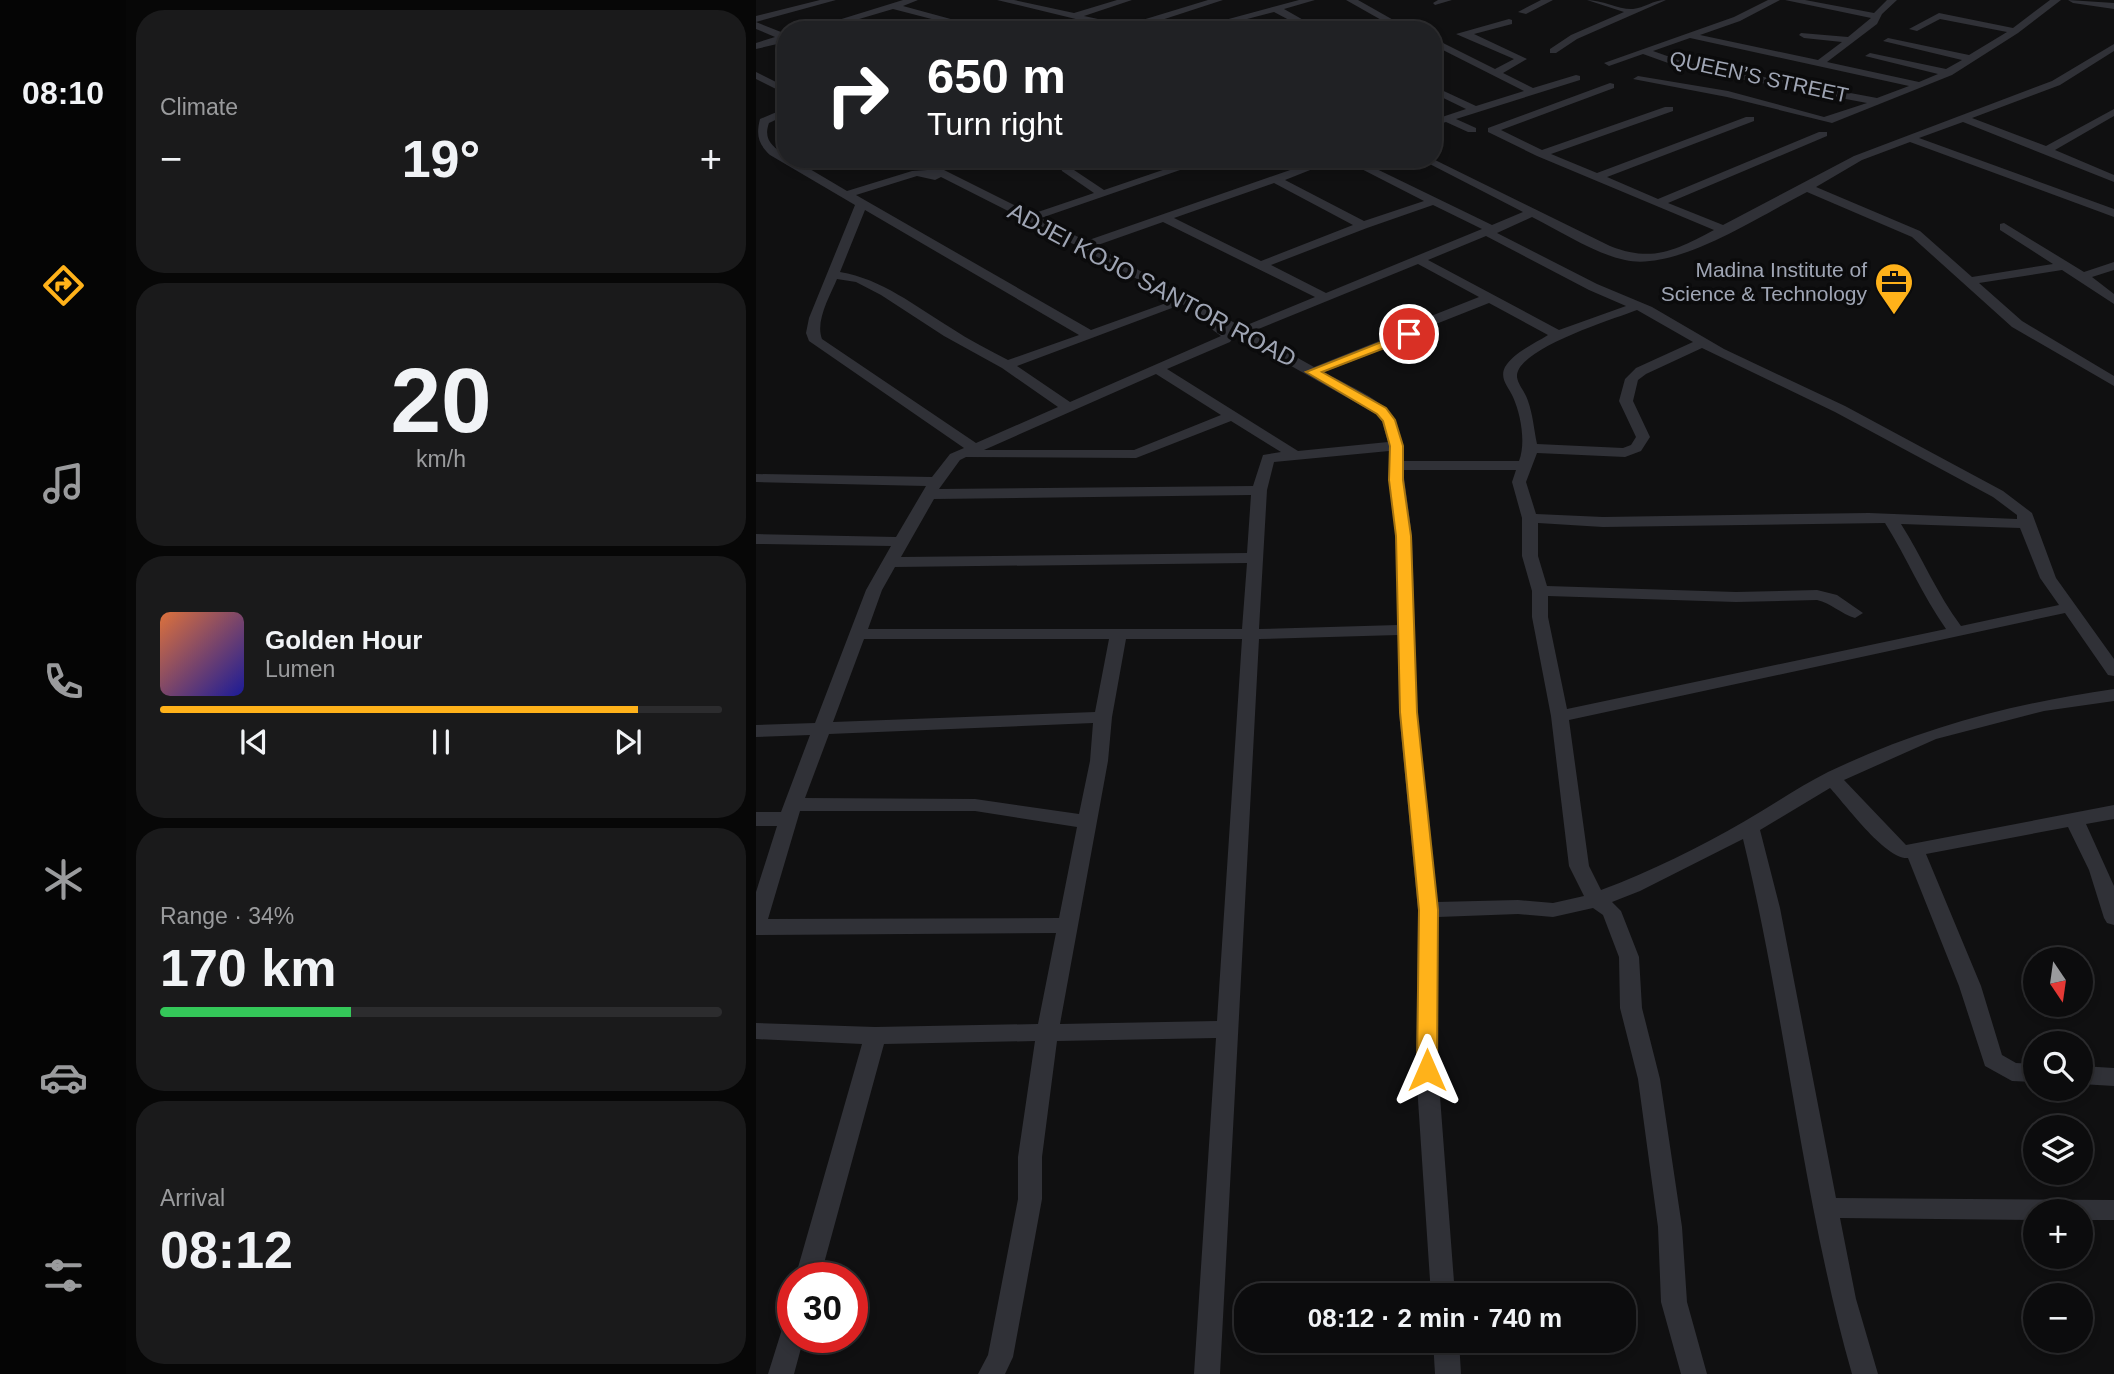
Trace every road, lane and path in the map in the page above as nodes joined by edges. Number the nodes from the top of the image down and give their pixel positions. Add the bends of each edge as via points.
1 (831, 0) edge
2 (913, 0) edge
3 (1002, 0) edge
4 (1030, 0) edge
5 (1127, 0) edge
6 (1217, 0) edge
7 (1310, 0) edge
8 (1351, 0) edge
9 (1548, 0) edge
10 (1592, 0) edge
11 (1661, 0) edge
12 (1775, 0) edge
13 (1790, 0) edge
14 (1892, 0) edge
15 (2056, 0) edge
16 (2073, 0) edge
17 (811, 2) edge
18 (1017, 4) junction
19 (1273, 4) edge
20 (894, 6) junction
21 (2114, 6) edge
22 (1523, 12) dead end
23 (1633, 12) junction
24 (1074, 16) junction
25 (1877, 16) junction
26 (756, 19) edge
27 (842, 21) edge
28 (952, 21) edge
29 (1096, 21) edge
30 (1154, 21) edge
31 (1224, 21) edge
32 (1301, 21) edge
33 (1390, 21) edge
34 (1508, 22) dead end
35 (756, 25) edge
36 (1914, 29) dead end
37 (2015, 31) junction
38 (1465, 33) junction
39 (777, 34) edge
40 (1688, 35) junction
41 (1804, 35) dead end
42 (1442, 38) edge
43 (777, 40) edge
44 (1852, 40) junction
45 (1888, 41) dead end
46 (1442, 45) edge
47 (756, 46) edge
48 (2114, 47) edge
49 (1553, 51) dead end
50 (1643, 51) junction
51 (1870, 56) dead end
52 (2098, 58) junction
53 (1972, 59) junction
54 (2114, 61) edge
55 (1821, 62) junction
56 (1609, 63) dead end
57 (1495, 73) junction
58 (1948, 73) junction
59 (756, 75) edge
60 (1576, 78) dead end
61 (1639, 79) dead end
62 (1922, 85) junction
63 (777, 86) edge
64 (1610, 86) dead end
65 (1531, 92) junction
66 (1442, 94) edge
67 (1872, 102) junction
68 (1669, 109) dead end
69 (1475, 110) junction
70 (2114, 112) edge
71 (1890, 113) dead end
72 (777, 115) edge
73 (1750, 118) dead end
74 (1962, 118) junction
75 (1447, 119) junction
76 (1442, 121) edge
77 (1472, 130) dead end
78 (1823, 134) dead end
79 (1908, 138) junction
80 (2047, 150) junction
81 (777, 154) edge
82 (1541, 154) junction
83 (799, 168) edge
84 (931, 168) edge
85 (1066, 168) edge
86 (1181, 168) edge
87 (1309, 168) edge
88 (1365, 168) edge
89 (1442, 168) edge
90 (1597, 177) junction
91 (2113, 178) edge
92 (1277, 180) junction
93 (1804, 186) junction
94 (848, 194) junction
95 (1103, 194) junction
96 (1433, 202) junction
97 (1658, 203) junction
98 (862, 204) junction
99 (1532, 213) junction
100 (2114, 213) edge
101 (1031, 218) junction
102 (1165, 218) junction
103 (1363, 225) junction
104 (2004, 227) dead end
105 (1724, 230) junction
106 (1490, 231) junction
107 (1085, 245) junction
108 (1418, 259) junction
109 (1261, 265) junction
110 (2064, 266) junction
111 (2114, 266) edge
112 (834, 275) junction
113 (2083, 276) junction
114 (1970, 281) junction
115 (1327, 298) junction
116 (1489, 298) junction
117 (2114, 300) edge
118 (1174, 305) junction
119 (1634, 307) junction
120 (1241, 332) junction
121 (1089, 335) junction
122 (1558, 335) junction
123 (1702, 343) junction
124 (1007, 365) junction
125 (1157, 369) junction
126 (1312, 372) junction
127 (2114, 382) edge
128 (1068, 407) junction
129 (1232, 416) junction
130 (1396, 446) junction
131 (968, 451) junction
132 (1295, 455) junction
133 (1528, 456) junction
134 (1395, 466) junction
135 (756, 478) edge
136 (933, 488) junction
137 (1259, 490) junction
138 (1530, 518) junction
139 (1890, 519) junction
140 (2026, 524) junction
141 (756, 539) edge
142 (902, 541) junction
143 (1255, 558) junction
144 (891, 562) junction
145 (1540, 591) junction
146 (2067, 608) junction
147 (1855, 613) dead end
148 (1405, 630) junction
149 (1956, 631) junction
150 (858, 634) junction
151 (1118, 634) junction
152 (1251, 634) junction
153 (2114, 670) edge
154 (2114, 695) edge
155 (1560, 716) junction
156 (1103, 717) junction
157 (822, 727) junction
158 (756, 731) edge
159 (1832, 778) junction
160 (791, 812) junction
161 (2114, 812) edge
162 (756, 819) edge
163 (2074, 820) junction
164 (1087, 822) junction
165 (1750, 827) junction
166 (1915, 852) junction
167 (1596, 900) junction
168 (1428, 910) junction
169 (2114, 918) edge
170 (1068, 925) junction
171 (756, 926) edge
172 (1228, 1029) junction
173 (756, 1031) edge
174 (1047, 1033) junction
175 (875, 1036) junction
176 (2023, 1072) edge
177 (2093, 1076) edge
178 (2114, 1077) edge
179 (1828, 1208) junction
180 (2114, 1210) edge
181 (811, 1262) edge
182 (1442, 1283) edge
183 (787, 1353) edge
184 (1447, 1353) edge
185 (781, 1374) edge
186 (991, 1374) edge
187 (1207, 1374) edge
188 (1448, 1374) edge
189 (1694, 1374) edge
190 (1864, 1374) edge

1 - 17 street
2 - 20 street
3 - 18 street
4 - 18 street
5 - 24 street
6 - 30 street
7 - 19 street
8 - 33 street
9 - 22 street
10 - 23 street
11 - 23 street
12 - 40 street
13 - 25 street
14 - 25 street
15 - 37 street
16 - 21 street
17 - 26 street
18 - 24 street
19 - 31 street
19 - 32 street
20 - 27 street
20 - 28 street
23 - 49 street
24 - 29 street
25 - 44 street
34 - 38 street
35 - 39 street
36 - 37 street via 1939,16
37 - 53 street
38 - 42 street
38 - 57 street via 1523,61
40 - 50 street
40 - 55 street
41 - 44 street
43 - 47 street
44 - 55 street
45 - 53 street
46 - 57 street
48 - 52 street
50 - 56 street
50 - 67 street, QUEEN’S STREET via 1682,65
51 - 58 street
52 - 54 street
52 - 74 street via 2056,83
53 - 58 street
55 - 62 street
57 - 65 street
58 - 62 street
59 - 63 street
60 - 65 street
61 - 67 street via 1728,94 1827,120
62 - 67 street
64 - 82 street via 1492,130
65 - 69 street
66 - 69 street
67 - 71 street, QUEEN’S STREET
68 - 82 street
69 - 75 street
70 - 80 street
72 - 81 street via 764,121 760,132 764,144
73 - 90 street
74 - 79 street
74 - 80 street
75 - 76 street
75 - 77 street
78 - 97 street
79 - 93 street
79 - 100 street
80 - 91 street
82 - 90 street
83 - 94 street
84 - 101 street, ADJEI KOJO SANTOR ROAD
85 - 95 street
86 - 95 street
87 - 92 street
88 - 96 street
89 - 99 street
90 - 97 street
92 - 102 street
92 - 103 street
93 - 105 street
93 - 114 street via 1916,234
94 - 98 street
94 - 118 street via 916,173 928,174
95 - 101 street
96 - 103 street
96 - 106 street
97 - 105 street
98 - 112 street
98 - 121 street
99 - 105 street via 1606,249 1644,259 1680,252
99 - 106 street
101 - 107 street, ADJEI KOJO SANTOR ROAD
102 - 107 street
102 - 109 street
103 - 109 street
104 - 110 street
106 - 108 street
106 - 119 street
107 - 120 street, ADJEI KOJO SANTOR ROAD
108 - 115 street
108 - 116 street
109 - 115 street
110 - 113 street
110 - 114 street
111 - 113 street
112 - 124 street via 859,279 885,292
112 - 131 street via 815,318 816,341
113 - 117 street
114 - 127 street via 2022,327
115 - 120 street
116 - 122 street
116 - 126 street
118 - 121 street
118 - 125 street via 1228,335
119 - 122 street
119 - 123 street
120 - 126 street, ADJEI KOJO SANTOR ROAD
121 - 124 street
122 - 133 street via 1521,357 1511,369 1510,379 1521,399
123 - 133 street via 1632,379 1626,401 1643,437 1636,448 1625,453
123 - 140 street via 1840,409 1998,494 2024,513
124 - 128 street
125 - 128 street
125 - 129 street
126 - 130 street, ADJEI KOJO SANTOR ROAD via 1381,411 1389,420
128 - 131 street
129 - 131 street via 1136,454
129 - 132 street
130 - 132 street
130 - 134 street, ADJEI KOJO SANTOR ROAD
131 - 136 street via 955,457
132 - 137 street via 1268,458
133 - 134 street
133 - 138 street via 1519,482
134 - 148 street, ADJEI KOJO SANTOR ROAD via 1404,536
135 - 136 street
136 - 137 street
136 - 142 street
137 - 143 street
138 - 139 street via 1603,522
138 - 145 street via 1530,556
139 - 140 street
139 - 149 street via 1935,603
140 - 146 street via 2048,578
141 - 142 street
142 - 144 street
143 - 144 street
143 - 152 street
144 - 150 street via 874,590
145 - 147 street via 1817,595
145 - 155 street via 1539,617
146 - 149 street
146 - 153 street
148 - 152 street
148 - 168 street, ADJEI KOJO SANTOR ROAD via 1408,712
149 - 155 street
150 - 151 street
150 - 157 street
151 - 152 street
151 - 156 street
152 - 172 street
154 - 159 street via 2044,705 1930,735
155 - 167 street via 1579,866
156 - 157 street
156 - 164 street
157 - 158 street
157 - 160 street
159 - 165 street
159 - 166 street via 1891,843 1903,852
160 - 162 street
160 - 164 street via 828,807 975,805
160 - 171 street
161 - 163 street
163 - 166 street
163 - 169 street via 2099,870
164 - 170 street
165 - 167 street
165 - 179 street
166 - 176 street via 1970,986 1993,1060 2012,1072
167 - 168 street via 1553,910
167 - 189 street via 1611,911 1629,957 1632,1008 1648,1079 1670,1227 1674,1302
168 - 182 street, ADJEI KOJO SANTOR ROAD via 1427,1070
170 - 171 street
170 - 174 street
172 - 174 street
172 - 187 street
173 - 175 street
174 - 175 street
174 - 186 street via 1030,1157 1030,1199 1000,1357
175 - 181 street
177 - 178 street
179 - 180 street
179 - 190 street via 1843,1299
183 - 185 street
184 - 188 street

